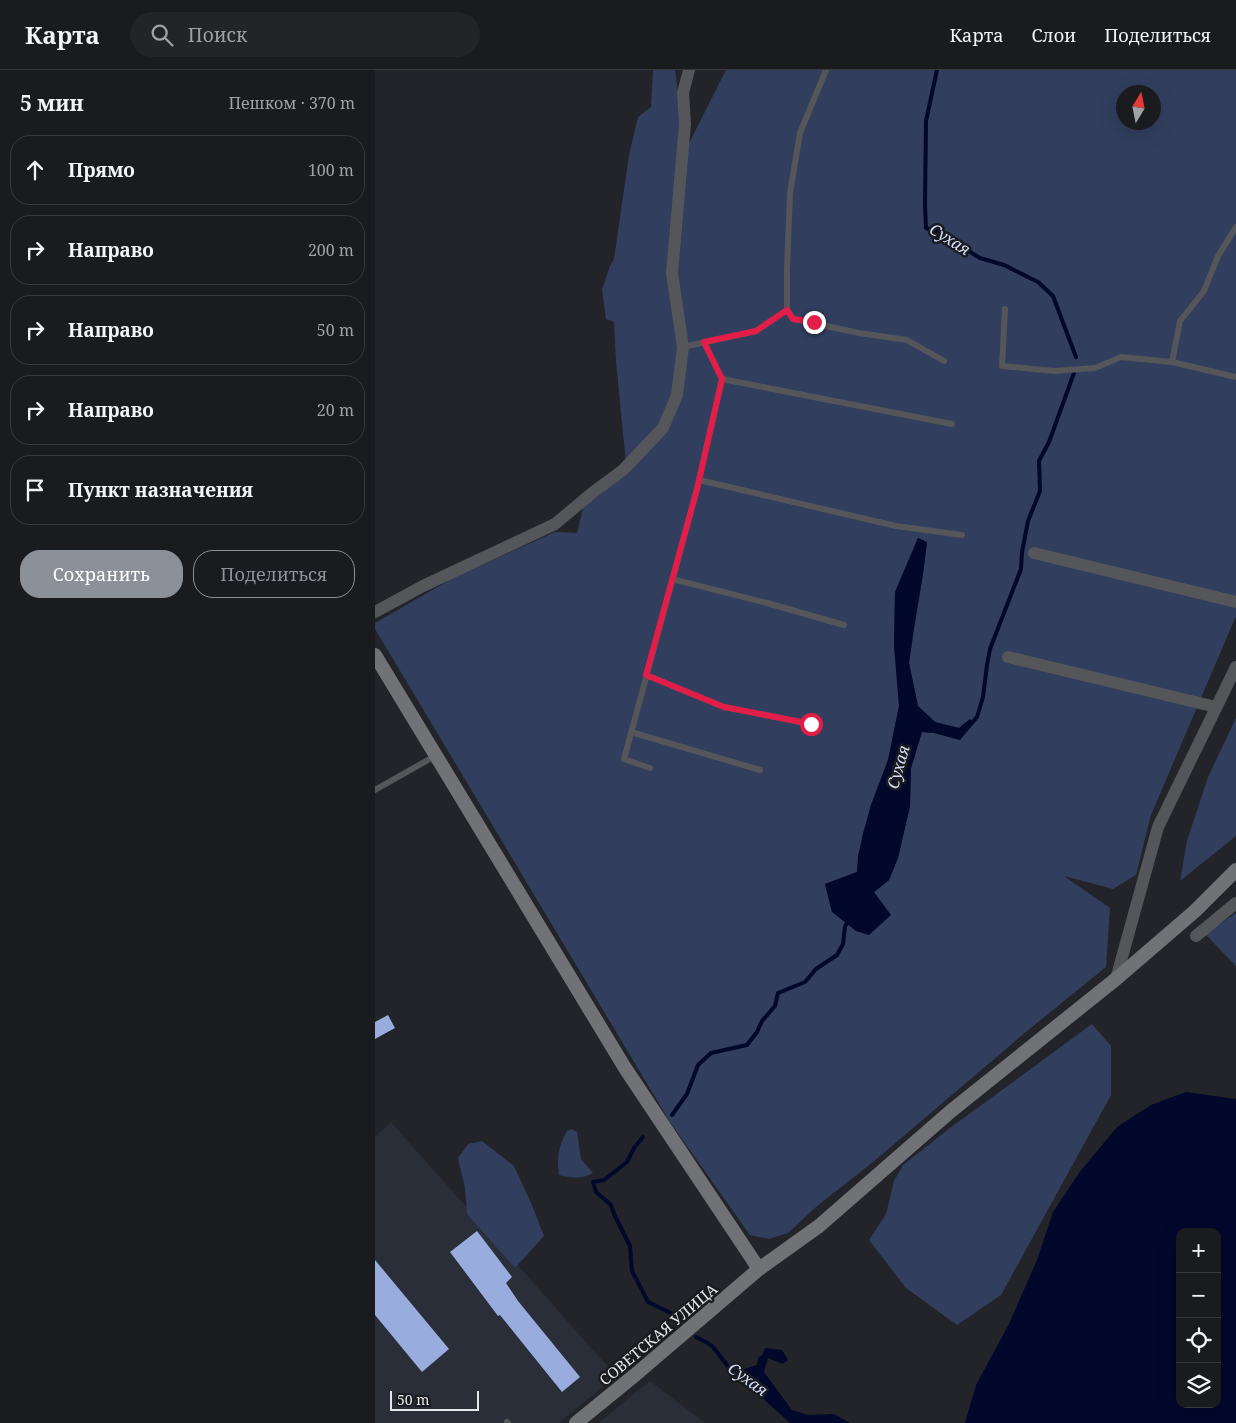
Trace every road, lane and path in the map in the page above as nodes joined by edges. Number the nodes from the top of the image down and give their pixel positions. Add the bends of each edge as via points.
1 (689, 70) edge
2 (827, 70) edge
3 (1236, 227) edge
4 (1005, 309) dead end
5 (787, 310) junction
6 (704, 342) junction
7 (683, 347) junction
8 (945, 361) dead end
9 (1172, 362) junction
10 (1236, 377) edge
11 (722, 379) junction
12 (952, 424) dead end
13 (699, 480) junction
14 (963, 535) dead end
15 (1034, 553) dead end
16 (672, 578) junction
17 (1236, 602) edge
18 (375, 612) edge
19 (844, 625) dead end
20 (375, 655) edge
21 (1008, 657) dead end
22 (1236, 667) edge
23 (646, 675) junction
24 (1216, 707) junction
25 (811, 724) dead end
26 (631, 732) junction
27 (435, 756) junction
28 (650, 768) dead end
29 (760, 770) dead end
30 (375, 790) edge
31 (1236, 870) edge
32 (1236, 903) edge
33 (1196, 936) dead end
34 (1116, 979) junction
35 (759, 1269) junction
36 (576, 1423) edge

1 - 7 street via 683,93 685,124 672,273
2 - 5 lane via 800,133 790,193
3 - 9 lane via 1218,256 1204,291 1180,321
4 - 9 lane via 1002,366 1054,371 1095,368 1121,357
5 - 6 lane via 756,331
5 - 8 lane via 793,319 907,340
6 - 7 lane
6 - 11 lane
7 - 18 street via 677,394 663,428 623,470 555,524
9 - 10 lane
11 - 12 lane
11 - 13 lane
13 - 14 lane via 896,526
13 - 16 lane
15 - 17 street
16 - 19 lane
16 - 23 lane
20 - 27 main road
21 - 24 street
22 - 24 street
23 - 25 lane via 724,707
23 - 26 lane
24 - 34 street via 1158,827
26 - 28 lane via 624,759
26 - 29 lane
27 - 30 lane
27 - 35 main road via 625,1068
31 - 34 main road, СОВЕТСКАЯ УЛИЦА via 1195,911
32 - 33 street
34 - 35 main road, СОВЕТСКАЯ УЛИЦА via 951,1111 819,1226
35 - 36 main road, СОВЕТСКАЯ УЛИЦА

